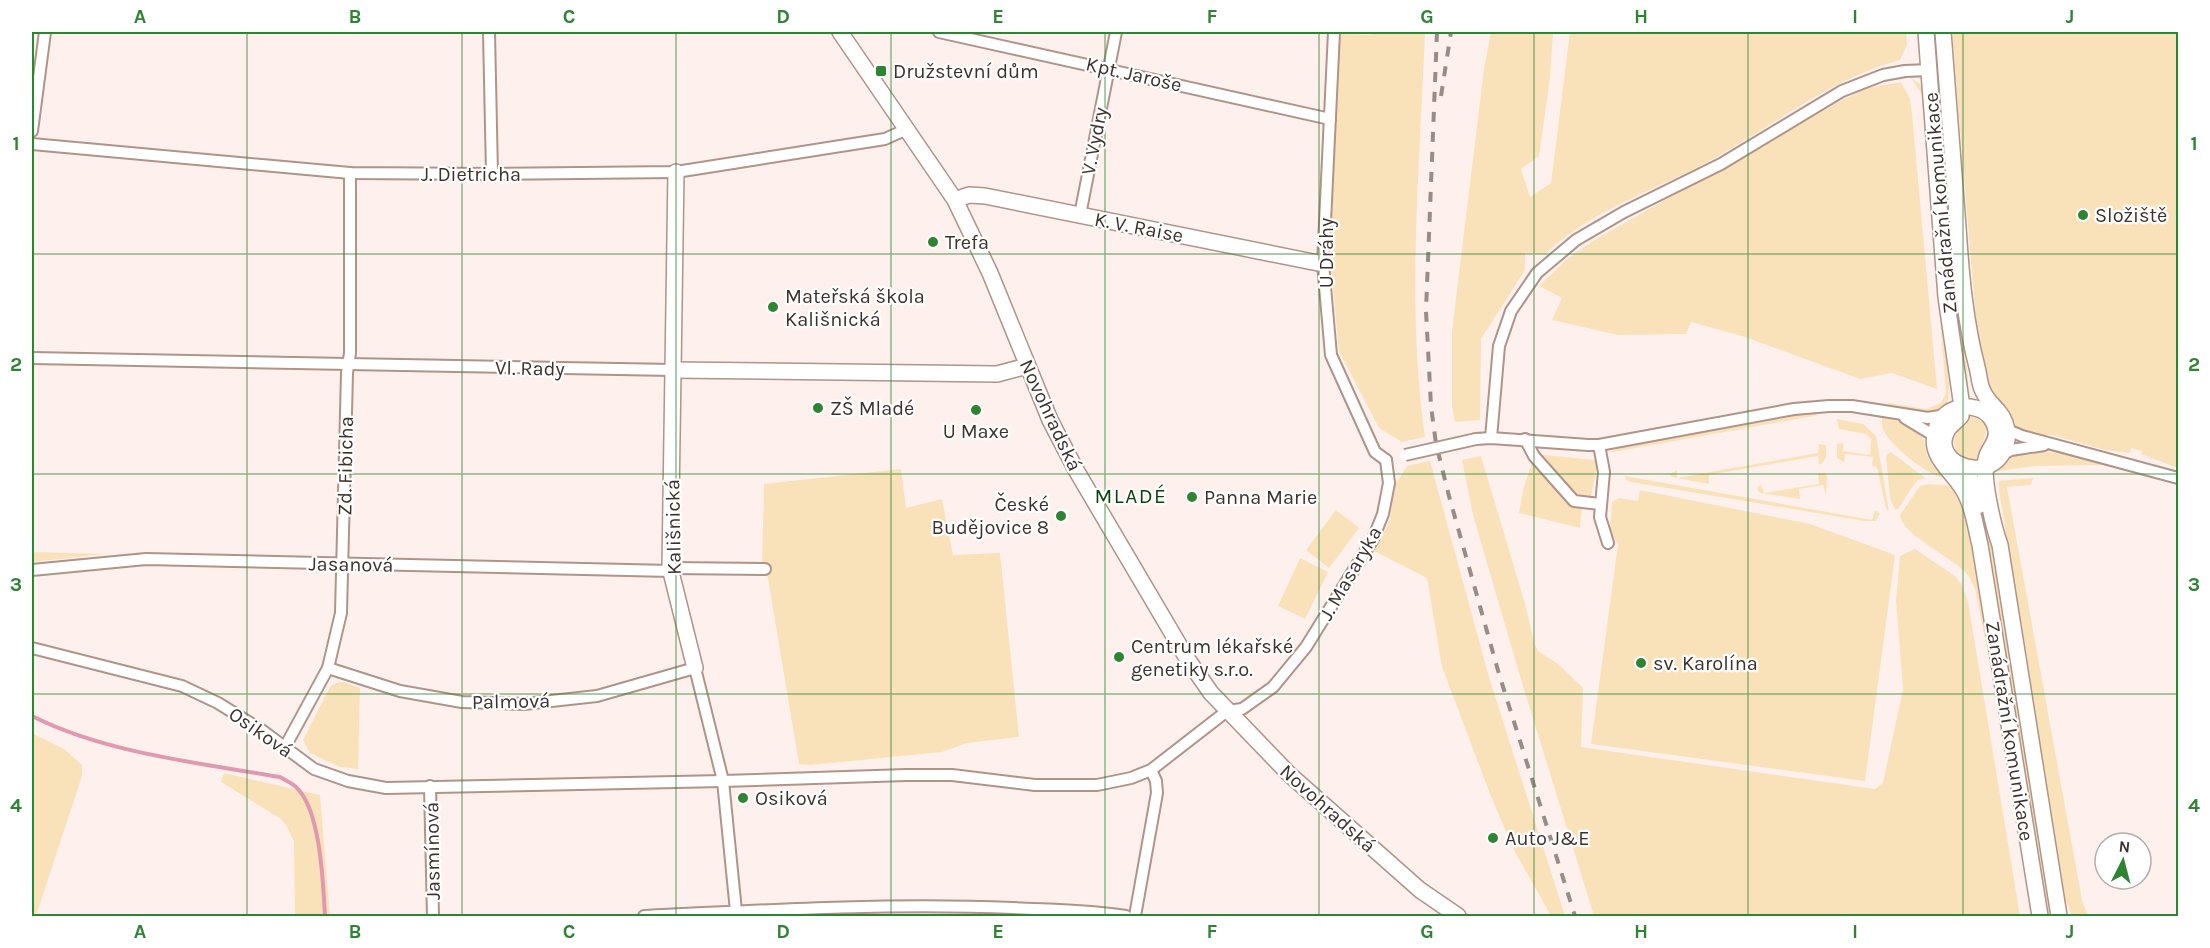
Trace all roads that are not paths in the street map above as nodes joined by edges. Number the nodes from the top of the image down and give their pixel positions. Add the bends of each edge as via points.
1 (45, 32) edge
2 (489, 32) edge
3 (840, 32) edge
4 (939, 32) edge
5 (1116, 32) edge
6 (1334, 32) edge
7 (1926, 32) edge
8 (1943, 32) edge
9 (1109, 68) junction
10 (1929, 70) junction
11 (1330, 119) junction
12 (907, 129) junction
13 (32, 131) edge
14 (32, 144) edge
15 (676, 172) junction
16 (350, 173) junction
17 (492, 174) junction
18 (955, 200) junction
19 (1080, 215) junction
20 (1323, 264) junction
21 (1972, 348) junction
22 (32, 358) edge
23 (348, 364) junction
24 (1027, 366) junction
25 (673, 370) junction
26 (1980, 409) junction
27 (1952, 411) junction
28 (1900, 415) junction
29 (2001, 427) junction
30 (1934, 435) junction
31 (1491, 438) junction
32 (1525, 439) junction
33 (2056, 444) junction
34 (1599, 445) junction
35 (1945, 446) junction
36 (1386, 460) junction
37 (1994, 461) junction
38 (1961, 466) junction
39 (2178, 478) edge
40 (1600, 504) junction
41 (1608, 543) dead end
42 (1980, 545) junction
43 (342, 564) junction
44 (765, 568) dead end
45 (671, 569) junction
46 (32, 570) edge
47 (32, 648) edge
48 (328, 668) junction
49 (695, 668) junction
50 (1227, 711) junction
51 (285, 747) junction
52 (1151, 770) junction
53 (723, 781) junction
54 (430, 786) junction
55 (2057, 900) junction
56 (736, 911) junction
57 (1452, 915) edge
58 (433, 916) edge
59 (644, 916) edge
60 (1126, 916) edge
61 (1135, 916) edge
62 (2040, 916) edge
63 (2059, 916) edge
64 (2065, 916) edge

1 - 13 street
2 - 17 street
3 - 12 main road, Novohradská
4 - 9 street, Kpt. Jaroše
5 - 9 street, V. Vydry
6 - 11 street, U Dráhy
7 - 10 main road, Zanádražní komunikace
8 - 21 main road, Zanádražní komunikace via 1963,296
9 - 11 street, Kpt. Jaroše
9 - 19 street, V. Vydry
10 - 27 main road, Zanádražní komunikace via 1946,297 1956,374
10 - 31 street via 1882,75 1842,91 1721,164 1576,240 1538,273 1511,311 1499,346
11 - 20 street, U Dráhy
12 - 15 street, J. Dietricha via 885,139
12 - 18 main road, Novohradská
14 - 16 street, J. Dietricha
15 - 17 street, J. Dietricha
15 - 25 main road, Kališnická
16 - 17 street, J. Dietricha
16 - 23 street, Zd. Fibicha
18 - 19 main road, K. V. Raise via 966,195 985,196
18 - 24 main road, Novohradská via 990,273
19 - 20 main road, K. V. Raise
20 - 36 street, U Dráhy via 1331,355 1375,452
21 - 26 main road, Zanádražní komunikace via 1974,391
21 - 29 main road, Zanádražní komunikace via 1982,390 2003,418
22 - 23 street, Vl. Rady
23 - 25 street, Vl. Rady
23 - 43 street, Zd. Fibicha
24 - 25 main road, Vl. Rady via 997,374
24 - 50 main road, Novohradská via 1076,470 1188,660
25 - 45 main road, Kališnická
26 - 27 main road
26 - 29 main road
27 - 28 street via 1928,418
27 - 30 main road via 1937,425
27 - 35 main road via 1961,416 1946,434
28 - 30 street
28 - 34 street via 1852,406 1794,409
29 - 33 street
29 - 37 main road via 2006,442
30 - 35 street
30 - 42 main road, Zanádražní komunikace via 1940,462 1966,494
31 - 32 street
31 - 36 street, bridge
32 - 34 street
32 - 40 street via 1534,456 1574,501
33 - 37 street via 2023,447
33 - 39 street
34 - 40 street via 1604,472
35 - 38 main road, Zanádražní komunikace
36 - 50 street, J. Masaryka via 1389,483 1383,514 1372,539 1306,647 1273,687 1242,709
37 - 38 main road via 1970,469
37 - 55 main road via 2000,545
38 - 42 main road, Zanádražní komunikace via 1976,492
40 - 41 street
42 - 62 main road, Zanádražní komunikace
43 - 45 street, Jasanová
43 - 46 street, Jasanová via 146,559
43 - 48 street, Zd. Fibicha via 340,613
44 - 45 street, Jasanová
45 - 49 main road, Kališnická
47 - 51 street, Osiková via 182,686 218,703
48 - 49 street, Palmová via 400,691 462,702 524,704 597,696
48 - 51 street, Zd. Fibicha
49 - 53 street, Kališnická
50 - 52 street, Osiková
50 - 57 main road, Novohradská via 1304,787
51 - 54 street, Osiková via 314,769 348,782 386,788
52 - 53 street, Osiková via 1097,785 1035,785 952,775
52 - 61 street via 1157,793
53 - 54 street, Osiková
53 - 56 street, Kališnická
54 - 58 street, Jasmínová
55 - 63 main road
55 - 64 main road
56 - 59 street
56 - 60 street via 942,906

